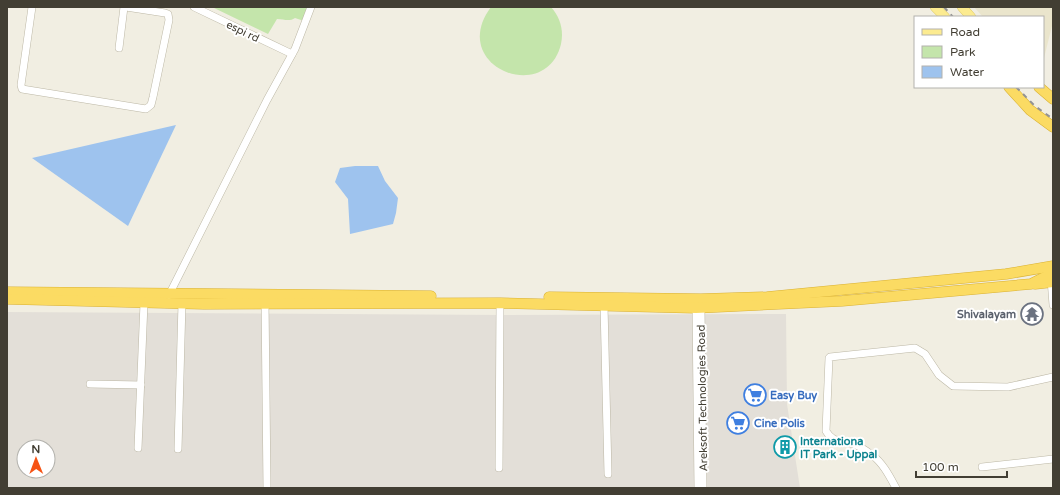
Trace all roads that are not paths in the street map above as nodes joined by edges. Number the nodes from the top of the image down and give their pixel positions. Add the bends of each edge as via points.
1 (32, 7) edge
2 (125, 7) edge
3 (194, 7) edge
4 (317, 7) edge
5 (935, 7) edge
6 (962, 7) edge
7 (310, 10) edge
8 (944, 16) edge
9 (970, 16) edge
10 (119, 48) dead end
11 (292, 54) junction
12 (1010, 88) edge
13 (1040, 88) edge
14 (1053, 99) edge
15 (1053, 127) edge
16 (1052, 276) edge
17 (7, 292) edge
18 (7, 299) edge
19 (168, 299) junction
20 (265, 299) junction
21 (144, 303) junction
22 (500, 303) junction
23 (182, 304) junction
24 (1053, 305) edge
25 (604, 306) junction
26 (699, 308) junction
27 (1053, 377) edge
28 (90, 384) dead end
29 (141, 385) junction
30 (138, 448) dead end
31 (178, 449) dead end
32 (1053, 459) edge
33 (982, 467) dead end
34 (499, 468) dead end
35 (608, 474) dead end
36 (267, 488) edge
37 (698, 488) edge
38 (703, 488) edge
39 (896, 488) edge

1 - 2 street via 22,89 146,109 151,105 153,97 168,14
2 - 10 street
3 - 11 street, espi rd
4 - 7 street
5 - 8 main road
6 - 9 main road
7 - 11 street
11 - 19 street
12 - 15 highway via 1030,110
13 - 14 highway
16 - 20 highway via 1006,274 767,297
16 - 24 street
16 - 26 highway via 1031,284 842,301
17 - 19 highway
18 - 21 highway
19 - 20 highway
19 - 21 highway
19 - 23 highway
20 - 22 highway
20 - 23 highway
20 - 36 street
21 - 29 street
22 - 25 highway
22 - 34 street
23 - 31 street
25 - 26 highway
25 - 35 street
26 - 37 street, Areksoft Technologies Road
26 - 38 street, Areksoft Technologies Road
27 - 39 street via 1008,386 953,386 939,375 925,354 915,348 828,358 826,431 829,437 852,444 872,455 888,473
28 - 29 street
29 - 30 street
32 - 33 street

